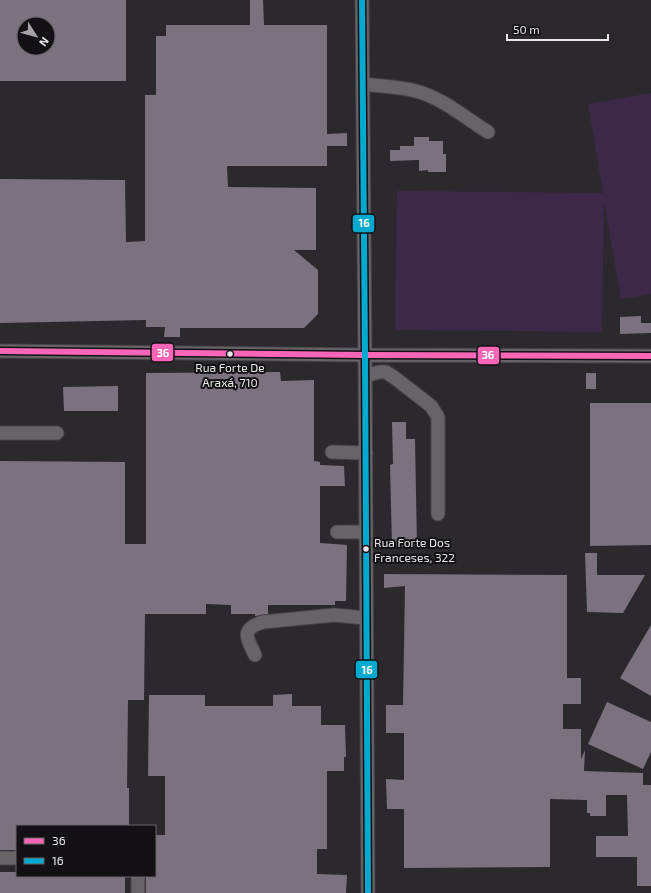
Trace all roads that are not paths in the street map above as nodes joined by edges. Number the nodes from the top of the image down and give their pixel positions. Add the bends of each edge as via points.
1 (362, 0) edge
2 (363, 84) junction
3 (488, 132) dead end
4 (0, 351) edge
5 (365, 355) junction
6 (651, 356) edge
7 (365, 376) junction
8 (0, 433) edge
9 (56, 433) dead end
10 (332, 452) dead end
11 (366, 453) junction
12 (438, 514) dead end
13 (337, 532) dead end
14 (366, 532) junction
15 (366, 618) junction
16 (255, 655) dead end
17 (0, 858) edge
18 (16, 858) edge
19 (138, 877) edge
20 (138, 893) edge
21 (368, 893) edge

1 - 2 street
2 - 3 street via 412,90 430,96
2 - 5 street
4 - 5 street
5 - 6 street
5 - 7 street
7 - 11 street
7 - 12 street via 386,372 431,406 438,417
8 - 9 street
10 - 11 street
11 - 14 street
13 - 14 street
14 - 15 street
15 - 16 street via 334,615 252,625 248,630 247,639
15 - 21 street
17 - 18 street
19 - 20 street

